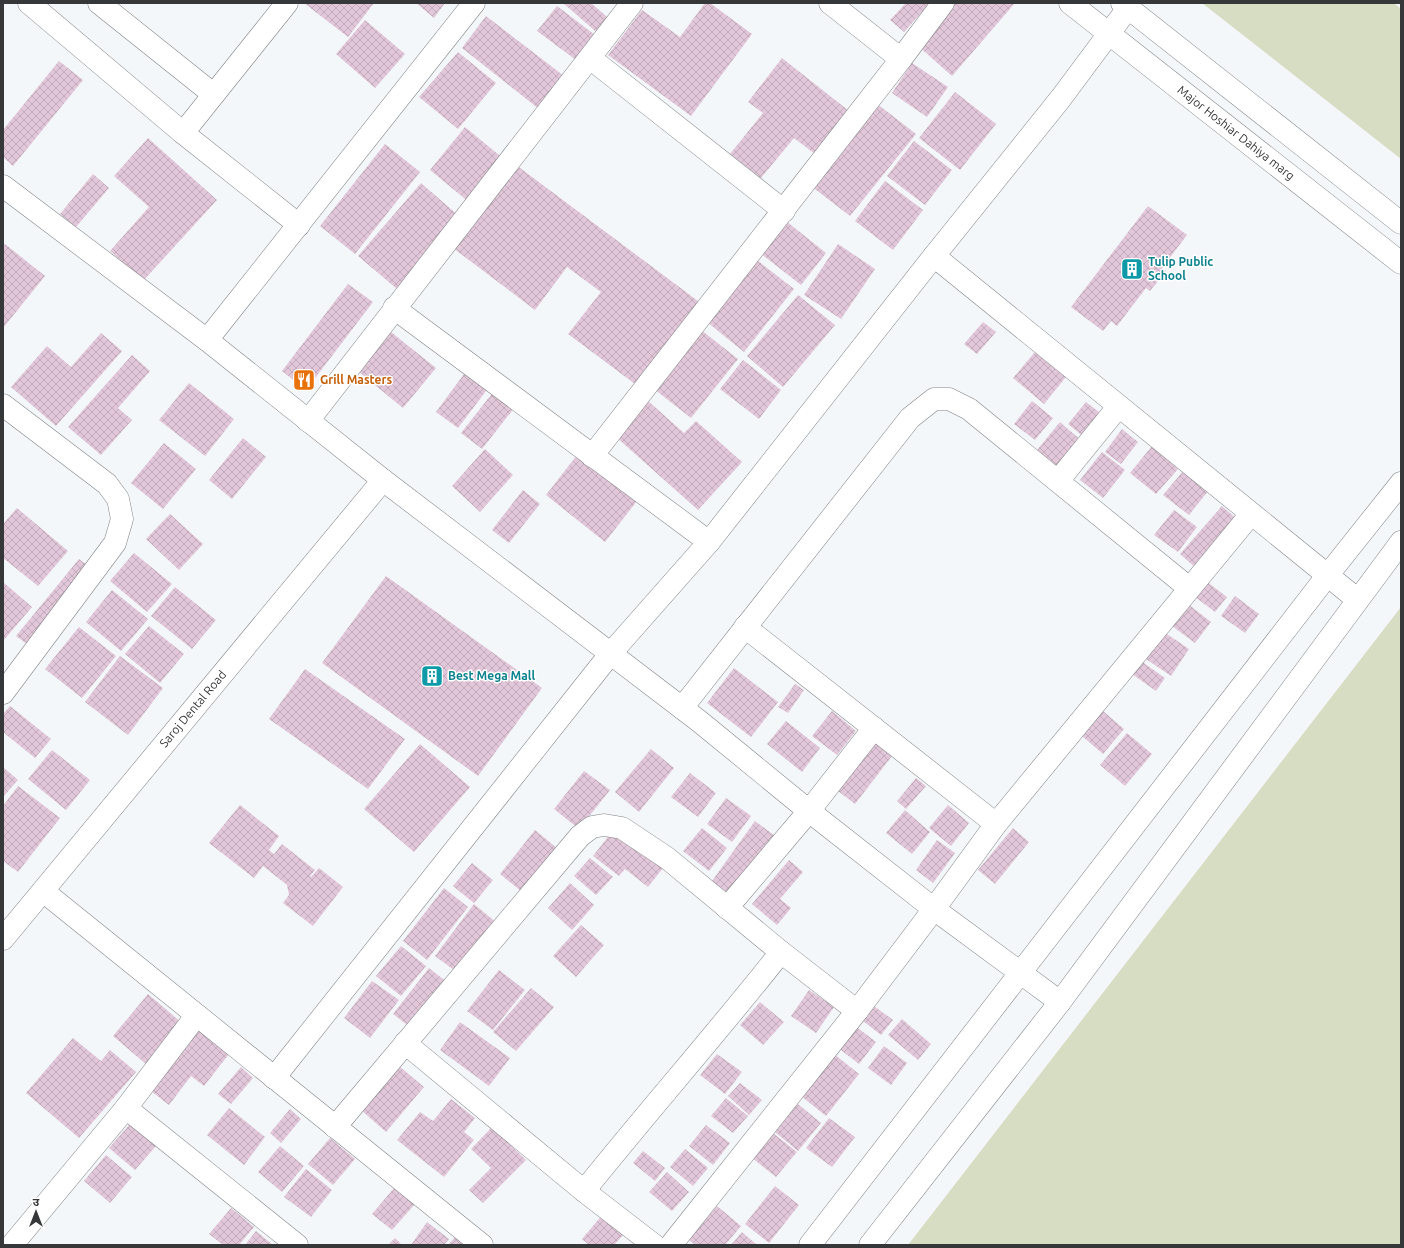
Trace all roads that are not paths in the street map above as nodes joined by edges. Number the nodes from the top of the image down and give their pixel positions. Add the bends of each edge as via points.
1 (29, 3) edge
2 (99, 3) edge
3 (287, 3) edge
4 (474, 3) edge
5 (632, 3) edge
6 (830, 3) edge
7 (943, 3) edge
8 (1070, 3) edge
9 (1125, 6) edge
10 (1109, 33) junction
11 (590, 58) junction
12 (901, 59) junction
13 (213, 94) junction
14 (183, 134) junction
15 (3, 186) edge
16 (784, 211) junction
17 (1401, 222) edge
18 (298, 225) junction
19 (934, 256) junction
20 (1401, 264) edge
21 (394, 308) junction
22 (207, 340) junction
23 (3, 405) edge
24 (1118, 407) junction
25 (308, 421) junction
26 (592, 456) junction
27 (383, 480) junction
28 (1058, 482) junction
29 (1401, 483) edge
30 (1251, 514) junction
31 (709, 542) junction
32 (1401, 542) edge
33 (1327, 576) junction
34 (1189, 588) junction
35 (1358, 600) junction
36 (746, 627) junction
37 (611, 654) junction
38 (3, 693) edge
39 (682, 708) junction
40 (874, 728) junction
41 (810, 811) junction
42 (996, 824) junction
43 (43, 890) junction
44 (727, 908) junction
45 (934, 909) junction
46 (3, 939) edge
47 (781, 952) junction
48 (1021, 974) junction
49 (1060, 1002) junction
50 (857, 1011) junction
51 (196, 1016) junction
52 (405, 1043) junction
53 (274, 1078) junction
54 (126, 1108) junction
55 (335, 1127) junction
56 (584, 1191) junction
57 (12, 1245) edge
58 (296, 1245) edge
59 (482, 1245) edge
60 (654, 1245) edge
61 (671, 1245) edge
62 (810, 1245) edge
63 (870, 1245) edge

1 - 14 street
2 - 13 street
3 - 13 street
4 - 18 street
5 - 11 street
6 - 12 street
7 - 12 street
8 - 10 street, Major Hoshiar Dahiya marg
9 - 10 street
9 - 17 street
10 - 19 street via 1061,98
10 - 20 street, Major Hoshiar Dahiya marg
11 - 16 street
11 - 21 street
12 - 16 street
13 - 14 street
14 - 18 street
15 - 22 street
16 - 26 street
18 - 22 street
19 - 24 street
19 - 31 street
21 - 25 street
21 - 26 street
22 - 25 street
23 - 38 street via 107,484 118,499 122,519 116,543
24 - 28 street
24 - 30 street
25 - 27 street
26 - 31 street
27 - 37 street
27 - 43 street, Saroj Dental Road
28 - 34 street
28 - 36 street via 969,409 948,399 934,399 910,418
29 - 33 street
30 - 33 street
30 - 34 street
31 - 37 street
32 - 35 street
33 - 35 street
33 - 48 street
34 - 42 street
35 - 49 street
36 - 39 street
36 - 40 street
37 - 39 street
37 - 53 street
39 - 41 street
40 - 41 street
40 - 42 street
41 - 44 street
41 - 45 street
42 - 45 street
43 - 46 street, Saroj Dental Road
43 - 51 street
44 - 47 street
44 - 52 street via 667,858 622,828 592,827 580,836
45 - 48 street
45 - 50 street
47 - 50 street
47 - 56 street
48 - 49 street
48 - 62 street
49 - 63 street
50 - 61 street
51 - 53 street
51 - 54 street
52 - 55 street
52 - 56 street
53 - 55 street
54 - 57 street
54 - 58 street
55 - 59 street
56 - 60 street

